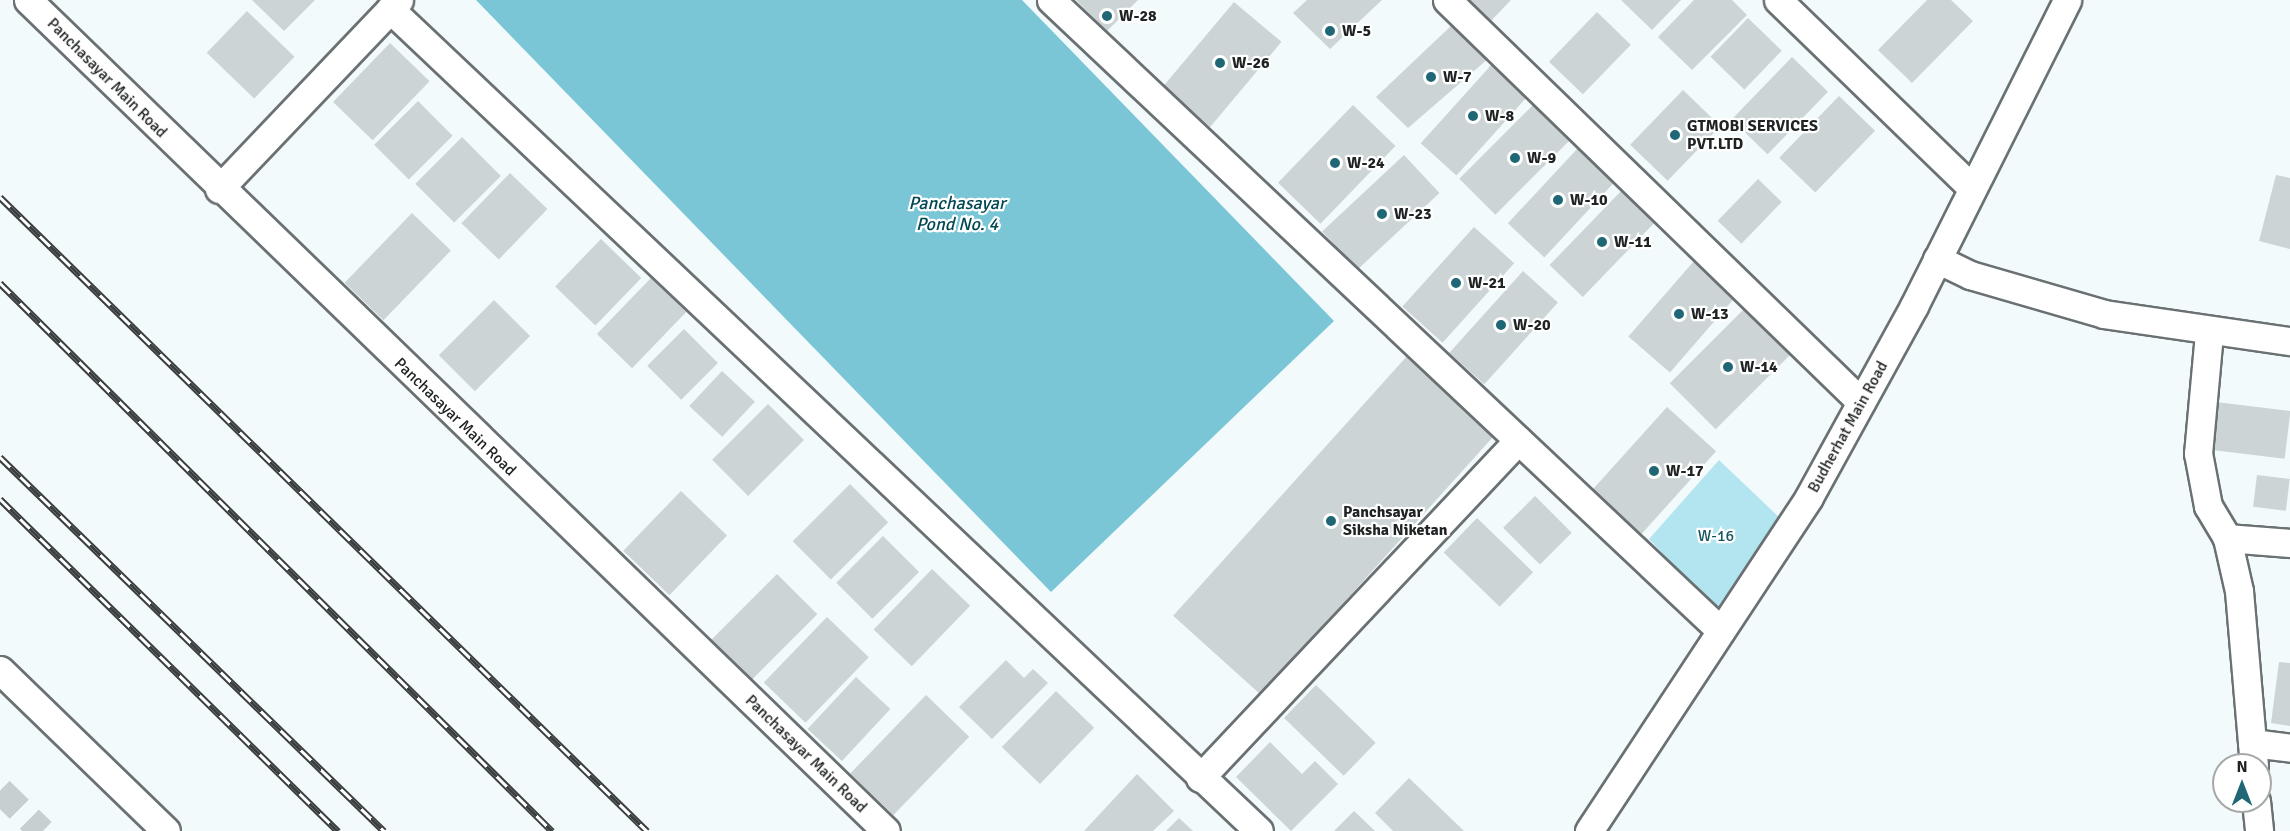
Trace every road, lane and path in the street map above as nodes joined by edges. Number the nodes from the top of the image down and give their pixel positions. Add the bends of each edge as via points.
1 (1051, 0) edge
2 (1447, 0) edge
3 (1778, 0) edge
4 (2067, 0) edge
5 (35, 3) edge
6 (395, 5) edge
7 (1972, 188) junction
8 (219, 189) junction
9 (1937, 259) junction
10 (2209, 333) junction
11 (2290, 341) edge
12 (1861, 402) junction
13 (1518, 440) junction
14 (2227, 538) junction
15 (2290, 543) edge
16 (1721, 631) junction
17 (0, 670) edge
18 (2290, 748) edge
19 (2253, 753) edge
20 (2259, 753) edge
21 (1200, 778) junction
22 (2257, 813) edge
23 (166, 831) edge
24 (886, 831) edge
25 (1259, 831) edge
26 (1589, 831) edge
27 (2259, 831) edge

1 - 13 street
2 - 12 street
3 - 7 street
4 - 7 street, Budherhat Main Road
5 - 8 street, Panchasayar Main Road
6 - 8 street
6 - 21 street
7 - 9 street, Budherhat Main Road
8 - 24 street, Panchasayar Main Road
9 - 10 street via 2035,295
9 - 12 street, Budherhat Main Road
10 - 11 street
10 - 14 street via 2198,453 2208,506
12 - 16 street, Budherhat Main Road via 1809,497
13 - 16 street
13 - 21 street
14 - 15 street
14 - 19 street via 2239,591
16 - 26 street, Budherhat Main Road
17 - 23 street
18 - 20 street
21 - 25 street
22 - 27 street

